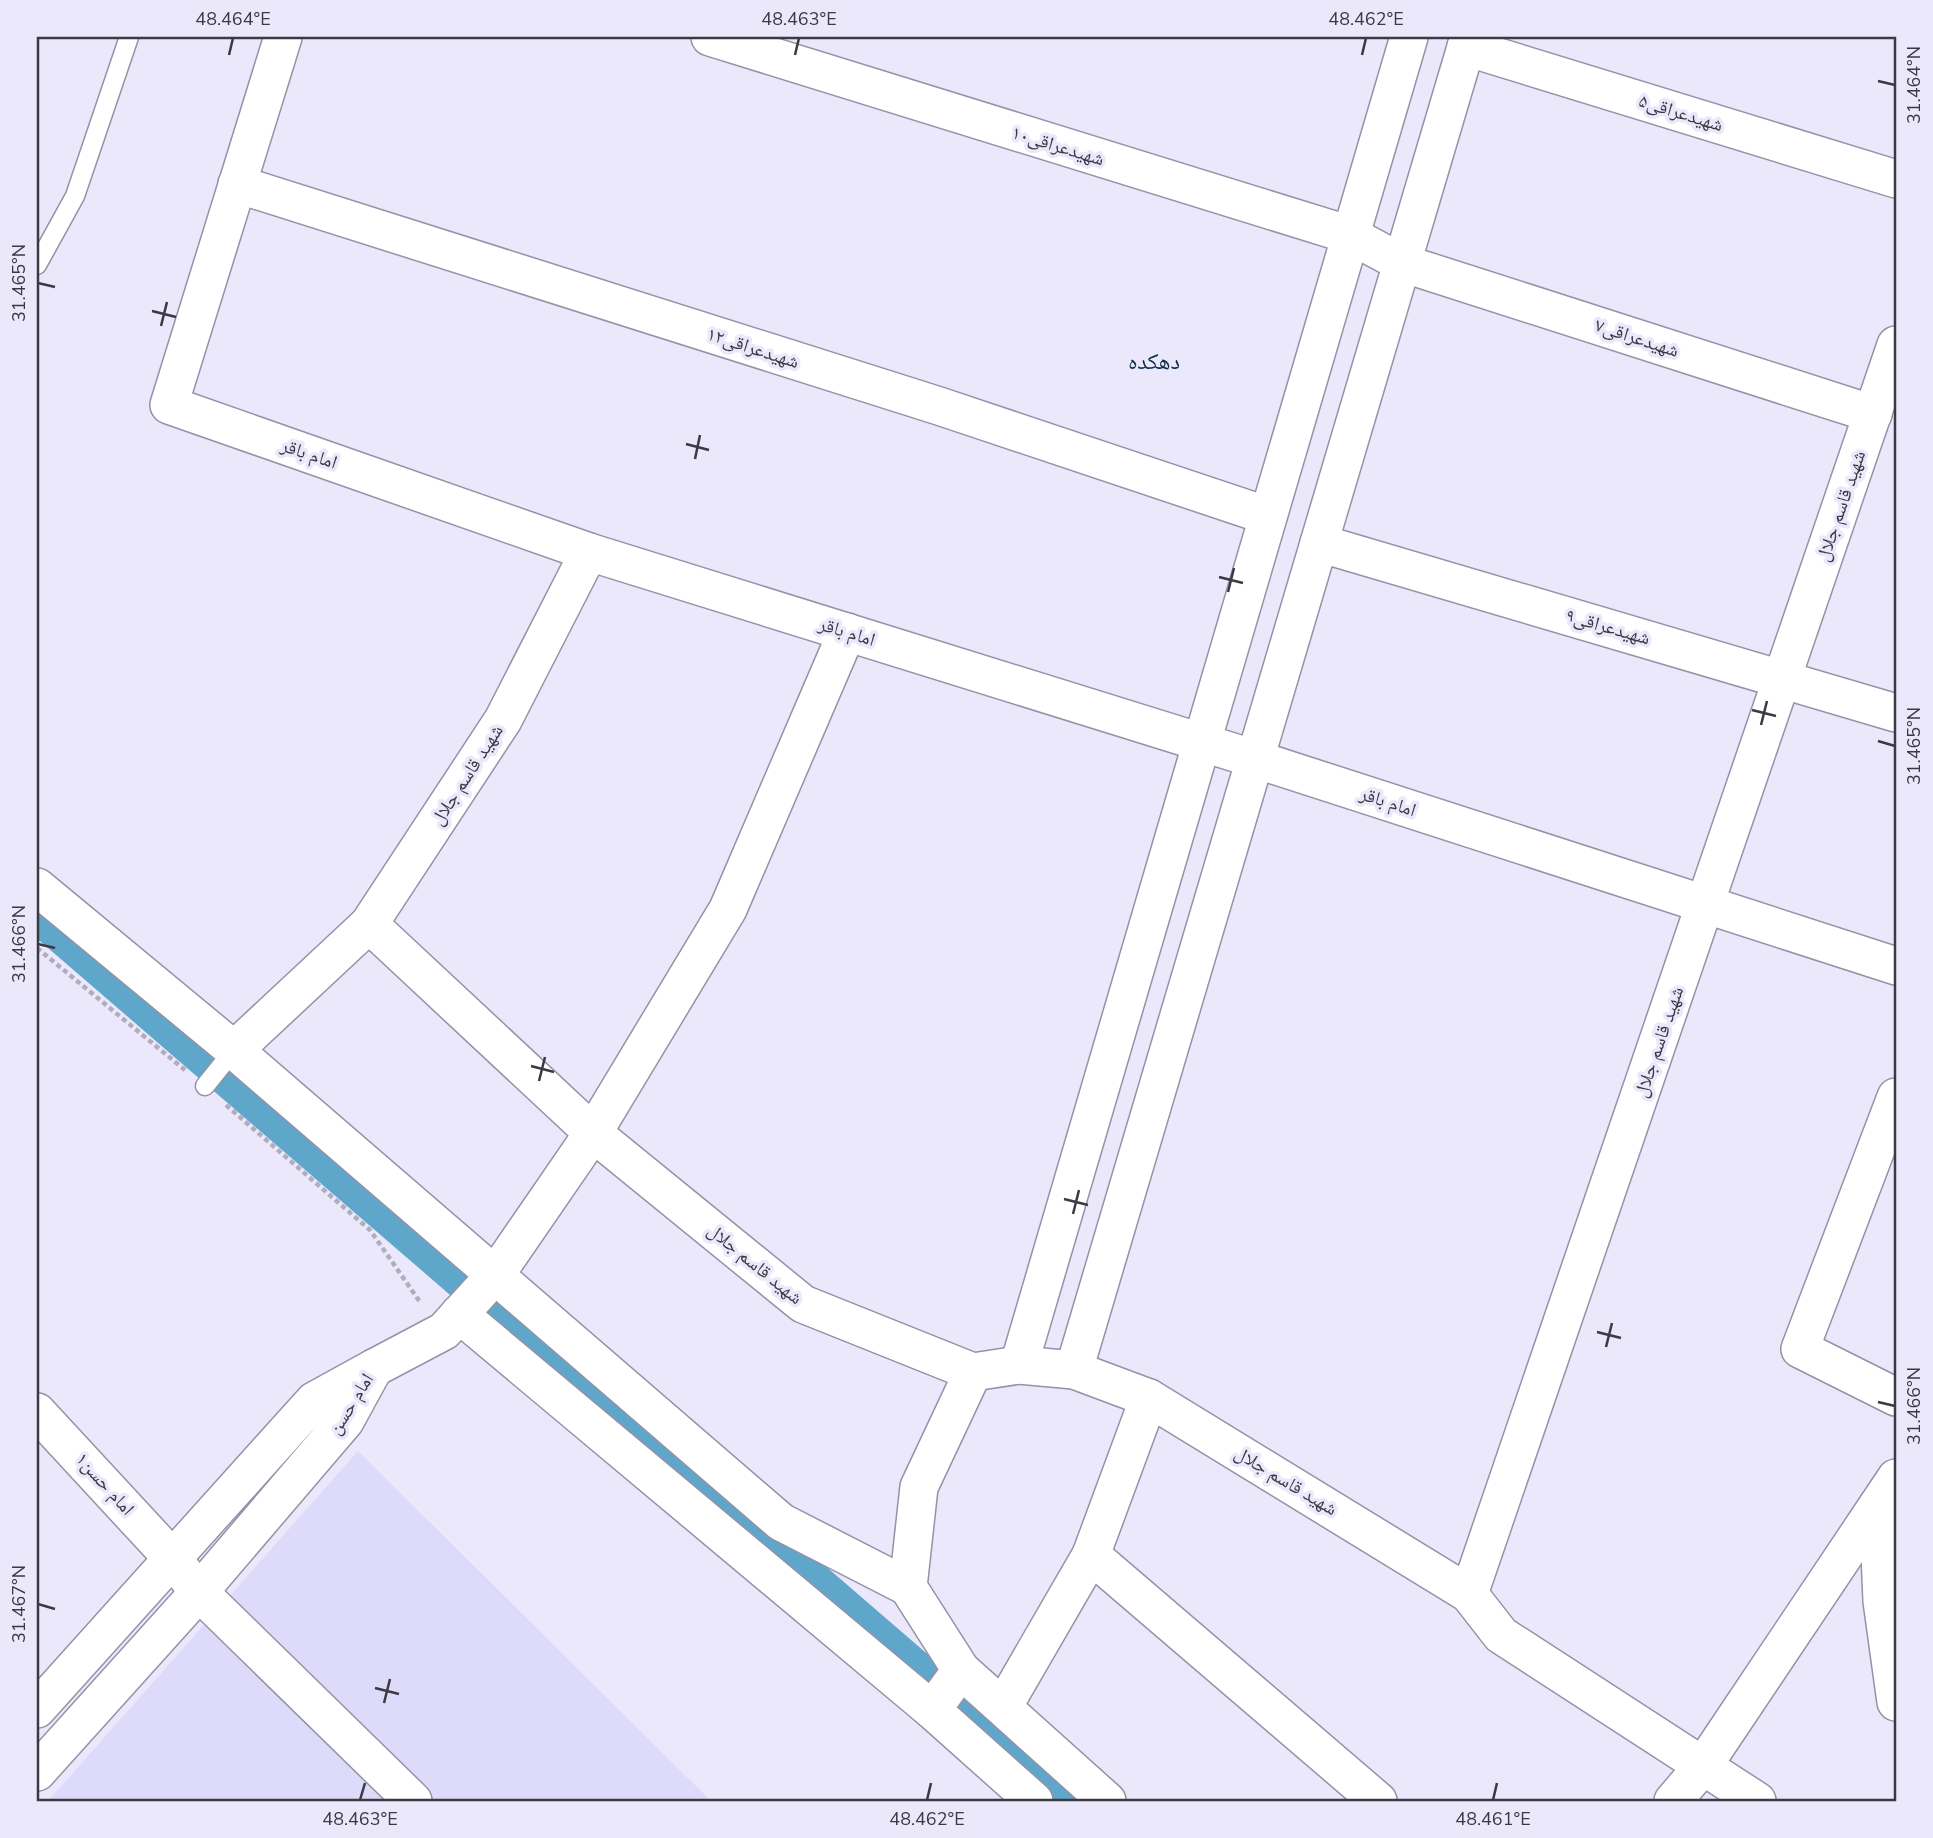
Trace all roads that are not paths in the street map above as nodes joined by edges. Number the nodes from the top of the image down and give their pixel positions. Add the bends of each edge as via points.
1 (129, 37) edge
2 (283, 37) edge
3 (710, 37) edge
4 (1409, 37) edge
5 (1467, 42) edge
6 (1896, 179) edge
7 (237, 184) junction
8 (1350, 234) junction
9 (1402, 263) junction
10 (37, 265) edge
11 (1896, 345) edge
12 (1882, 406) edge
13 (1268, 516) junction
14 (1319, 543) junction
15 (589, 552) junction
16 (847, 632) junction
17 (1783, 677) junction
18 (1896, 713) edge
19 (1202, 743) junction
20 (1255, 759) junction
21 (37, 887) edge
22 (1706, 904) junction
23 (369, 924) junction
24 (1896, 966) edge
25 (231, 1054) junction
26 (208, 1082) road end
27 (1896, 1097) edge
28 (593, 1133) junction
29 (471, 1301) junction
30 (1019, 1365) junction
31 (374, 1368) junction
32 (1074, 1370) junction
33 (973, 1372) junction
34 (1896, 1397) edge
35 (1149, 1398) junction
36 (37, 1412) edge
37 (1887, 1492) edge
38 (764, 1538) junction
39 (1091, 1556) junction
40 (173, 1558) junction
41 (908, 1587) junction
42 (199, 1592) junction
43 (1469, 1594) junction
44 (946, 1691) junction
45 (1896, 1702) edge
46 (1003, 1707) junction
47 (37, 1709) edge
48 (1703, 1766) junction
49 (37, 1772) edge
50 (413, 1801) edge
51 (1034, 1801) edge
52 (1107, 1801) edge
53 (1378, 1801) edge
54 (1673, 1801) edge
55 (1757, 1801) edge

1 - 10 lane via 75,196
2 - 7 street, امام باقر
3 - 8 street, شهیدعراقی۱۰
4 - 8 street
5 - 6 street, شهیدعراقی۵
5 - 9 street
7 - 13 street, شهیدعراقی۱۲ via 939,406
7 - 15 street, امام باقر via 169,405
8 - 9 street, شهیدعراقی۱۰
8 - 13 street
9 - 12 street, شهیدعراقی۷
9 - 14 street
11 - 12 street, شهید قاسم جلال
12 - 17 street, شهید قاسم جلال
13 - 19 street
14 - 17 street, شهیدعراقی۹
14 - 20 street
15 - 16 street, امام باقر
15 - 23 street, شهید قاسم جلال via 503,720
16 - 19 street, امام باقر
16 - 28 street via 728,909
17 - 18 street, شهیدعراقی۹
17 - 22 street, شهید قاسم جلال
19 - 20 street, امام باقر
19 - 30 street
20 - 22 street, امام باقر
20 - 32 street
21 - 25 street
22 - 24 street, امام باقر
22 - 43 street, شهید قاسم جلال
23 - 25 street
23 - 28 street, شهید قاسم جلال
25 - 26 lane
25 - 29 street
27 - 34 street via 1800,1349
28 - 29 street
28 - 33 street, شهید قاسم جلال via 803,1304
29 - 31 street
29 - 38 street
29 - 38 street
30 - 32 street, شهید قاسم جلال
30 - 33 street, شهید قاسم جلال
31 - 40 street, امام حسن via 314,1401
31 - 42 street, امام حسن via 345,1421
32 - 35 street, شهید قاسم جلال
33 - 41 street via 919,1487
35 - 39 street
35 - 43 street, شهید قاسم جلال
36 - 40 street, امام حسن۱
37 - 45 street via 1882,1601
37 - 48 street
38 - 41 street
38 - 44 street
39 - 46 street
39 - 53 street
40 - 42 street, امام حسن۱
40 - 47 street, امام حسن
41 - 44 street
42 - 49 street, امام حسن
42 - 50 street, امام حسن۱
43 - 48 street via 1501,1635
44 - 46 street
44 - 51 street
46 - 52 street
48 - 54 street
48 - 55 street

